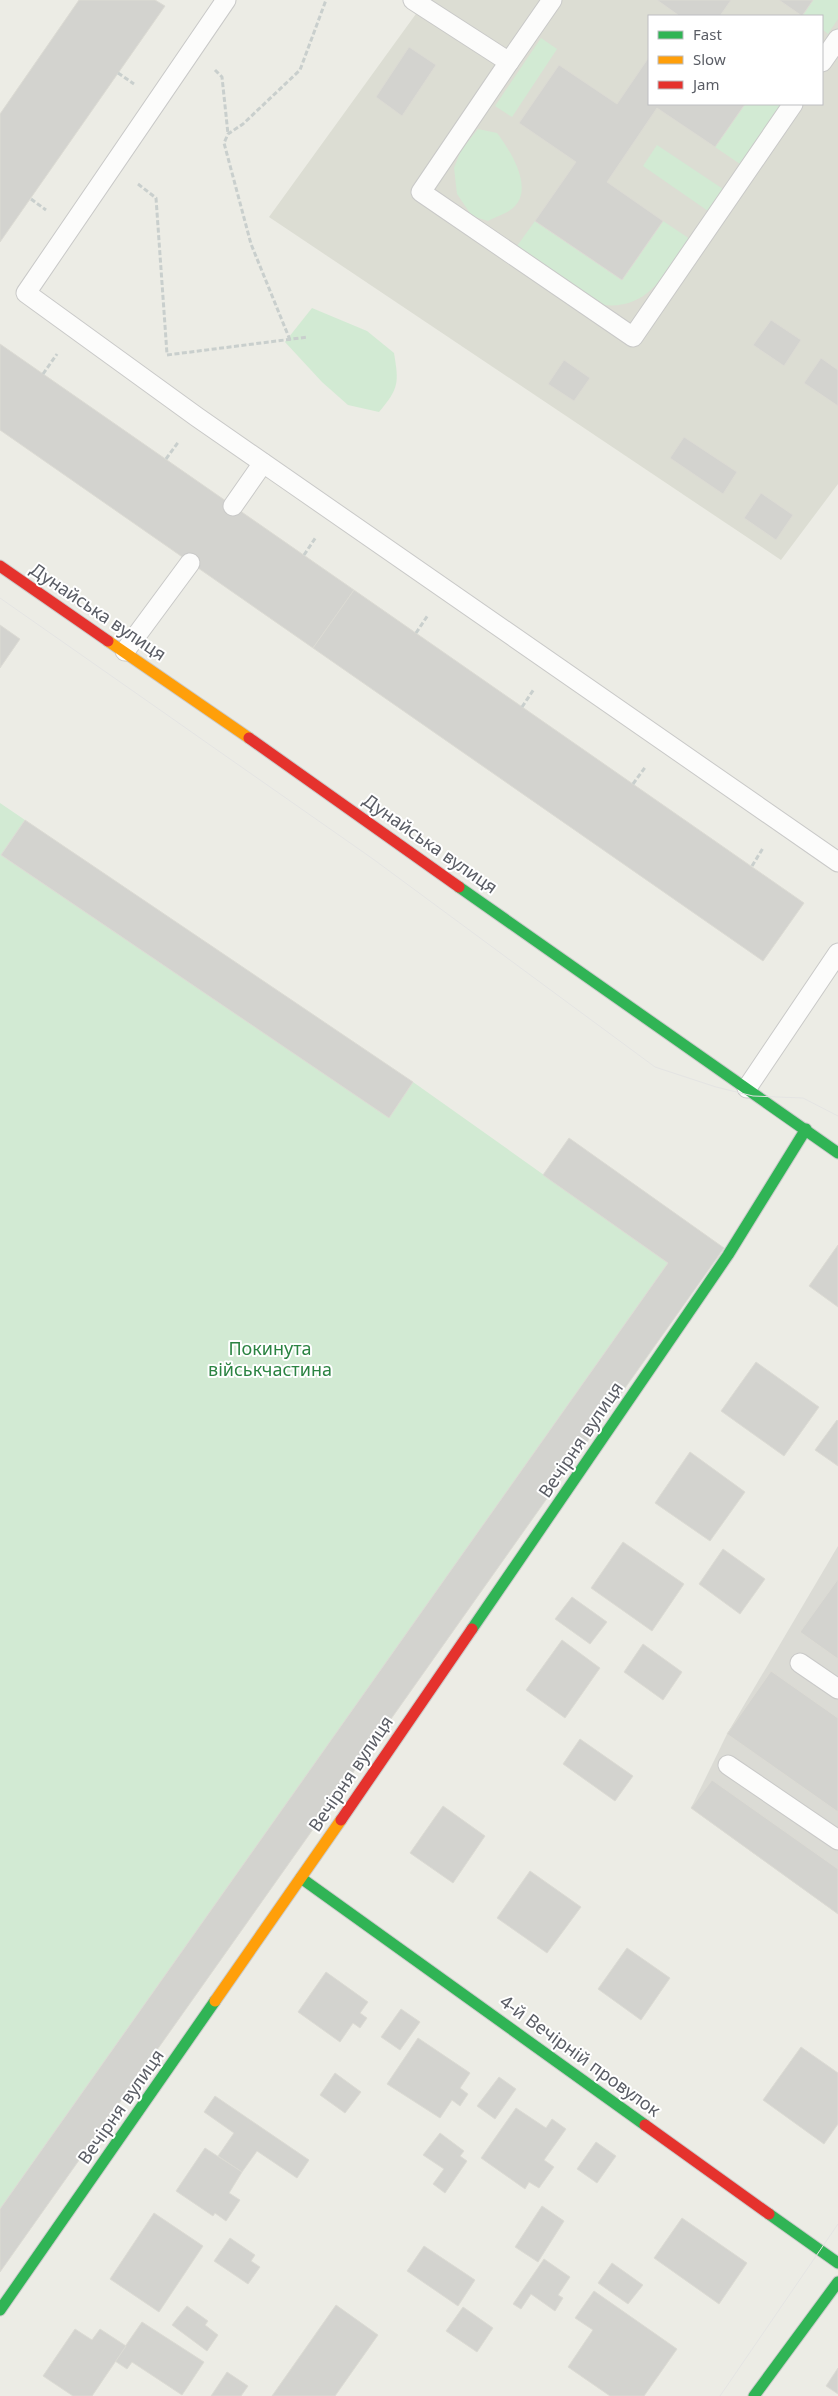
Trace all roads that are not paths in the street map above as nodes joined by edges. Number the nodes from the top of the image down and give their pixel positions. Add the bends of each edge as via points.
1 (226, 0) edge
2 (413, 0) edge
3 (552, 0) edge
4 (838, 39) edge
5 (823, 61) edge
6 (509, 62) junction
7 (792, 105) edge
8 (264, 463) junction
9 (233, 506) dead end
10 (190, 562) dead end
11 (0, 566) edge
12 (125, 652) junction
13 (838, 862) edge
14 (838, 953) edge
15 (747, 1088) junction
16 (806, 1129) junction
17 (838, 1152) edge
18 (800, 1663) dead end
19 (838, 1689) edge
20 (728, 1766) dead end
21 (838, 1840) edge
22 (301, 1878) junction
23 (838, 2263) edge
24 (838, 2282) edge
25 (0, 2310) edge
26 (754, 2396) edge

1 - 8 lane via 26,293
2 - 6 lane
3 - 6 lane
4 - 5 lane
6 - 7 lane via 420,192 633,337
8 - 9 lane
8 - 13 lane
10 - 12 lane
11 - 12 street, Дунайська вулиця
12 - 15 street, Дунайська вулиця
14 - 15 lane
15 - 16 street, Дунайська вулиця
16 - 17 street, Дунайська вулиця
16 - 22 street, Вечірня вулиця via 728,1255
18 - 19 lane
20 - 21 lane
22 - 23 street, 4-й Вечірній провулок
22 - 25 street, Вечірня вулиця
24 - 26 street

